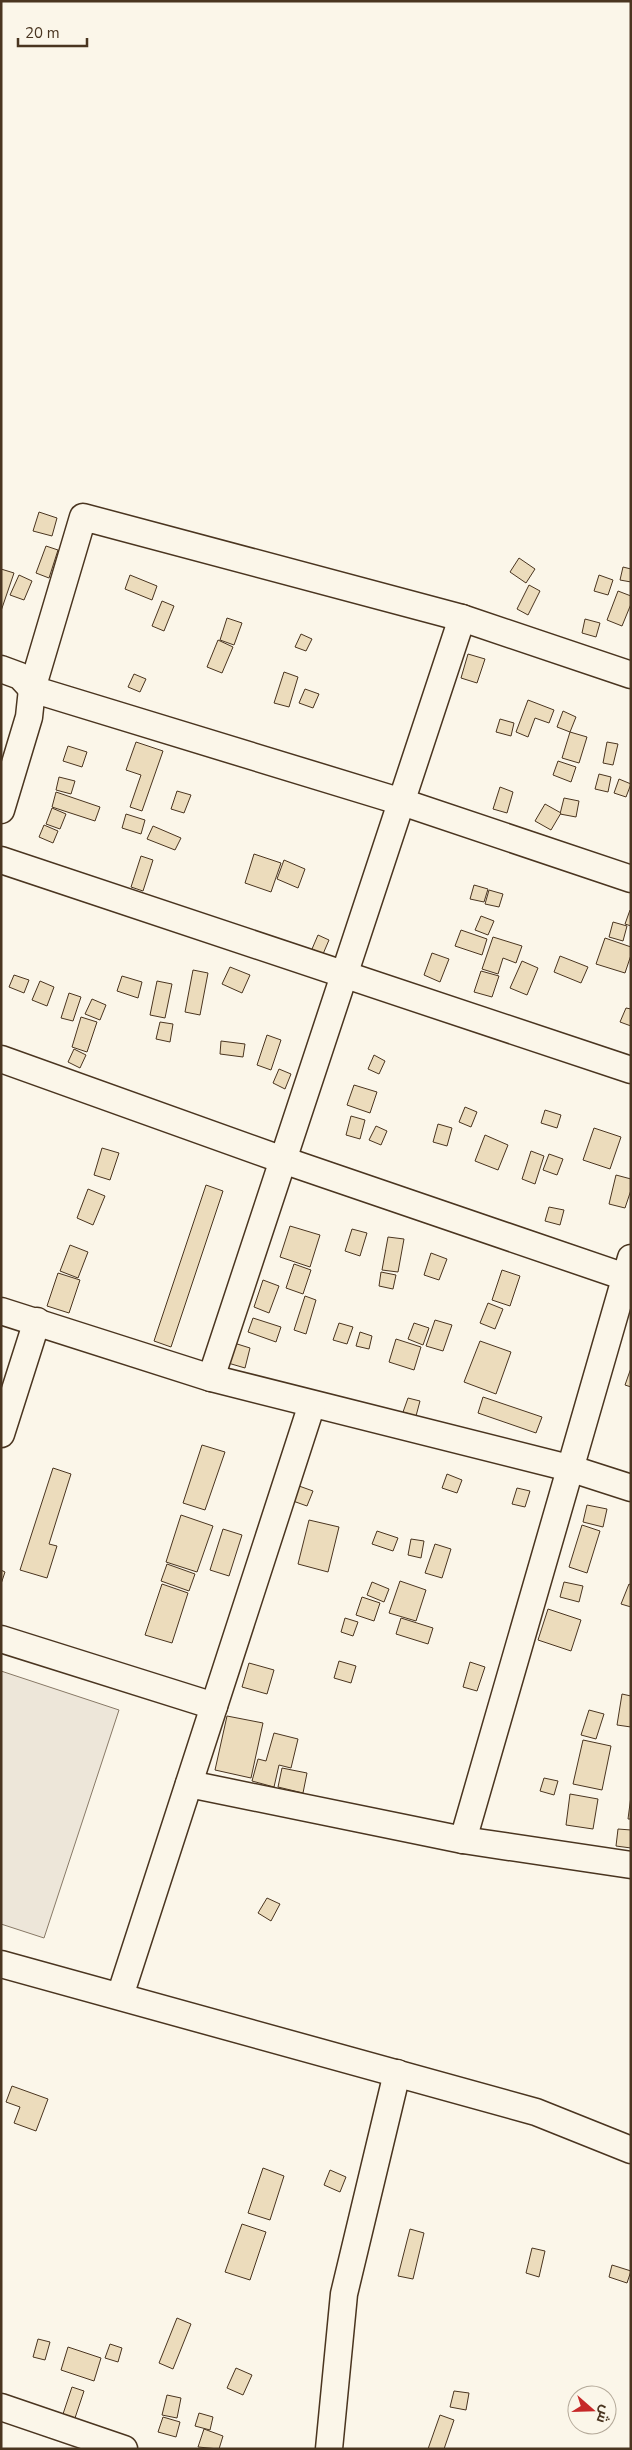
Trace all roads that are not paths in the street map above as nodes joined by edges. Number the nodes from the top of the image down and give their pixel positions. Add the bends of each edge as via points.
1 (462, 618) junction
2 (1, 669) edge
3 (631, 675) edge
4 (32, 689) junction
5 (402, 802) junction
6 (1, 810) edge
7 (1, 860) edge
8 (631, 879) edge
9 (345, 974) junction
10 (1, 1059) edge
11 (631, 1070) edge
12 (283, 1160) junction
13 (629, 1271) edge
14 (1, 1311) edge
15 (37, 1321) junction
16 (211, 1378) junction
17 (312, 1404) junction
18 (1, 1434) edge
19 (569, 1468) junction
20 (631, 1488) edge
21 (1, 1639) edge
22 (214, 1706) junction
23 (189, 1784) junction
24 (463, 1840) junction
25 (631, 1864) edge
26 (1, 1964) edge
27 (120, 1996) junction
28 (398, 2073) junction
29 (631, 2150) edge
30 (1, 2407) edge
31 (124, 2449) edge
32 (329, 2449) edge

1 - 3 street
1 - 4 street via 83,518
1 - 5 street
2 - 4 street via 20,676
4 - 5 street
4 - 6 street via 29,717
5 - 8 street
5 - 9 street
7 - 9 street
9 - 11 street
9 - 12 street
10 - 12 street
12 - 13 street
12 - 16 street
13 - 19 street
14 - 15 street
15 - 16 street
15 - 18 street
16 - 17 street
17 - 19 street
17 - 22 street
19 - 20 street
19 - 24 street
21 - 22 street
22 - 23 street
23 - 24 street
23 - 27 street
24 - 25 street
26 - 27 street
27 - 28 street
28 - 29 street via 536,2112
28 - 32 street via 344,2294
30 - 31 street

